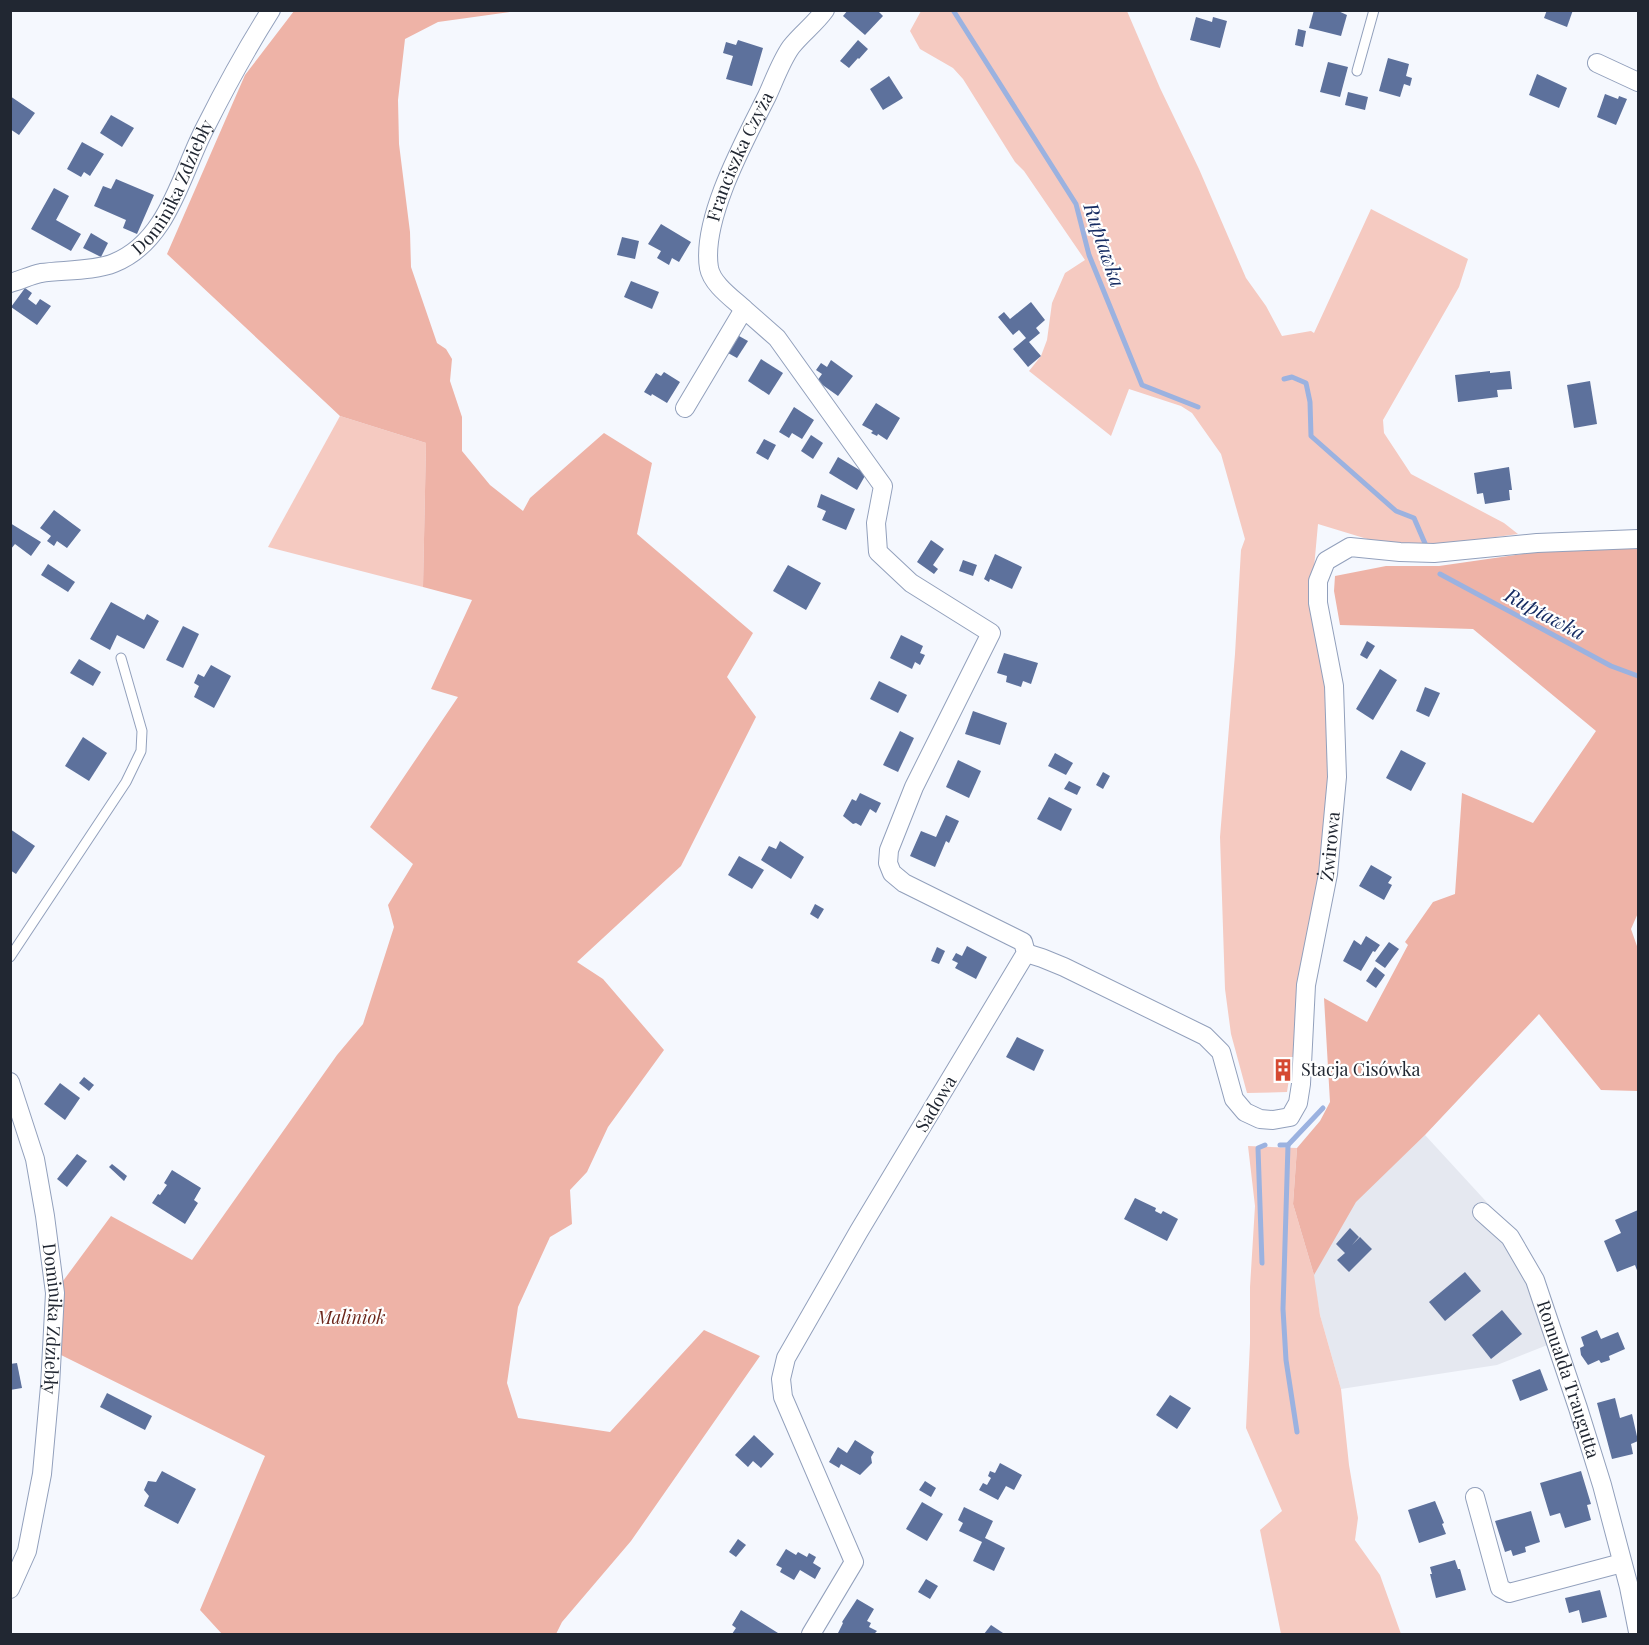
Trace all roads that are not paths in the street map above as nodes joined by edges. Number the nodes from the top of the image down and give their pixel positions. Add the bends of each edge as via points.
1 (272, 10) edge
2 (825, 10) edge
3 (1374, 10) edge
4 (1597, 63) dead end
5 (1357, 71) dead end
6 (1638, 82) edge
7 (10, 283) edge
8 (744, 309) junction
9 (685, 408) dead end
10 (1638, 539) edge
11 (121, 658) dead end
12 (1026, 953) junction
13 (10, 957) edge
14 (10, 1082) edge
15 (1482, 1212) dead end
16 (1475, 1497) dead end
17 (1622, 1563) junction
18 (10, 1589) edge
19 (1638, 1632) edge
20 (811, 1635) edge

1 - 7 street, Dominika Zdziebły via 246,48 204,129 165,218 147,240 113,264 40,274
2 - 8 street, Franciszka Czyża via 791,47 716,209 708,251 710,270 717,283
3 - 5 lane
4 - 6 street
8 - 9 street
8 - 12 street, Franciszka Czyża via 777,338 883,486 876,523 878,552 911,583 991,633 914,787 889,850 888,863 892,873 904,883 1023,942
10 - 12 street, Żwirowa via 1434,553 1350,548 1326,561 1318,581 1318,603 1334,687 1337,777 1328,874 1305,985 1301,1084 1298,1103 1290,1116 1260,1119 1245,1112 1234,1099 1221,1052 1205,1036
11 - 13 lane via 142,731 141,751 126,782
12 - 20 street, Sadowa via 786,1358 781,1379 783,1397 854,1562
14 - 18 street, Dominika Zdziebły via 35,1159 55,1293 42,1474 27,1551
15 - 17 street, Romualda Traugutta via 1510,1237 1535,1281 1582,1419
16 - 17 street via 1500,1588 1509,1593
17 - 19 street, Romualda Traugutta

